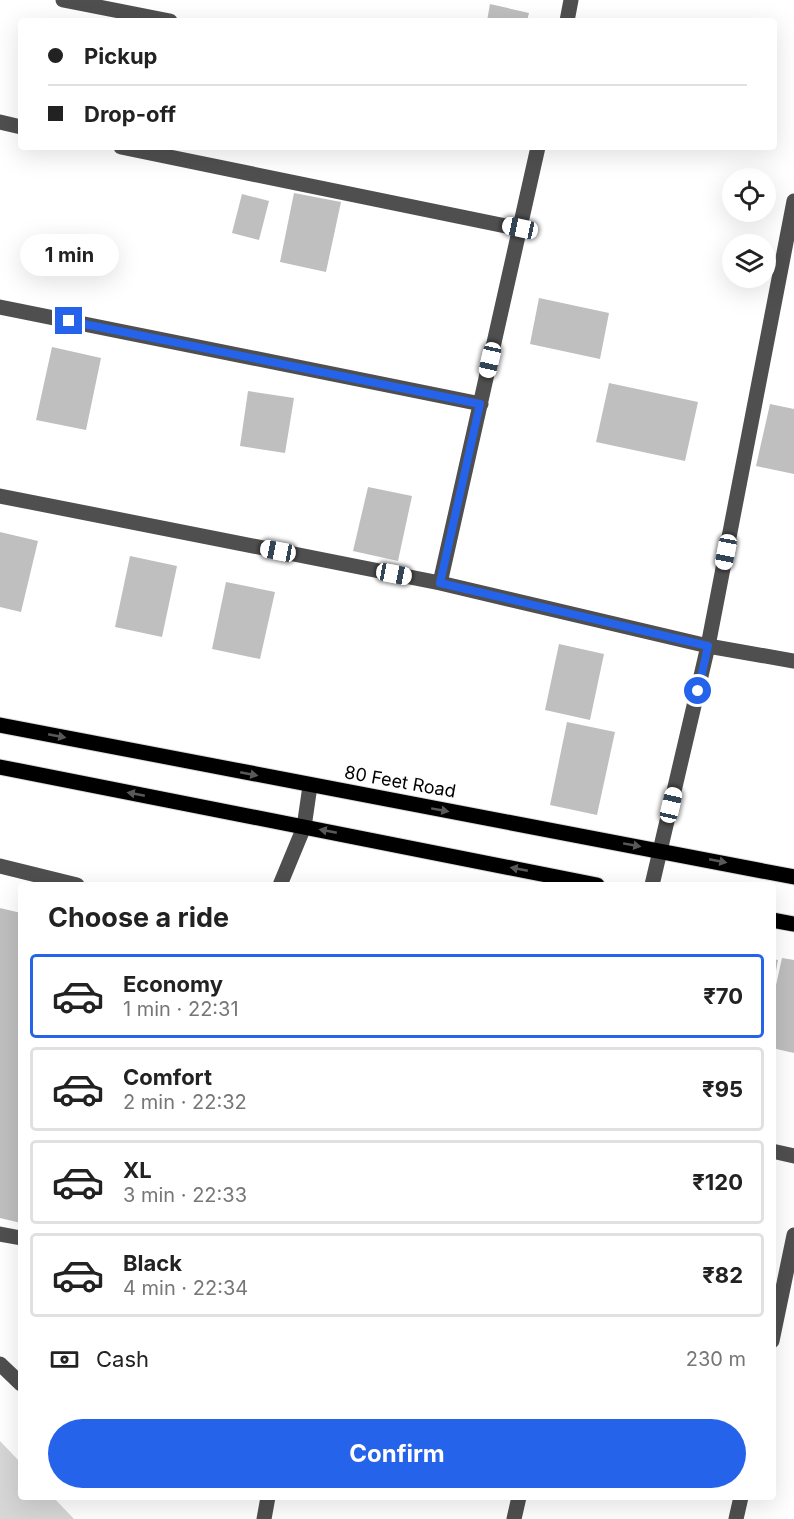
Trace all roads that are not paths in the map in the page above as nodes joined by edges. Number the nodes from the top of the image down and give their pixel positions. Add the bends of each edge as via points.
1 (63, 0) edge
2 (571, 0) edge
3 (155, 18) edge
4 (568, 18) edge
5 (0, 122) edge
6 (18, 126) edge
7 (136, 150) edge
8 (537, 150) edge
9 (794, 201) edge
10 (520, 228) junction
11 (0, 307) edge
12 (480, 404) junction
13 (0, 496) edge
14 (440, 583) junction
15 (708, 646) junction
16 (794, 661) edge
17 (0, 725) edge
18 (0, 767) edge
19 (310, 786) junction
20 (304, 827) junction
21 (660, 850) junction
22 (0, 866) edge
23 (794, 877) edge
24 (65, 882) edge
25 (281, 882) edge
26 (582, 882) edge
27 (653, 882) edge
28 (776, 921) edge
29 (794, 924) edge
30 (776, 1152) edge
31 (794, 1155) edge
32 (0, 1234) edge
33 (794, 1235) edge
34 (18, 1237) edge
35 (776, 1322) edge
36 (0, 1364) edge
37 (18, 1381) edge
38 (267, 1500) edge
39 (518, 1500) edge
40 (740, 1500) edge
41 (264, 1519) edge
42 (514, 1519) edge
43 (736, 1519) edge

1 - 3 street
2 - 4 street
5 - 6 street
7 - 10 street
8 - 10 street
9 - 15 street
10 - 12 street
11 - 12 street
12 - 14 street
13 - 14 street
14 - 15 street
15 - 16 street
15 - 21 street
17 -> 19 main road, 80 Feet Road
20 -> 18 main road
19 - 20 street
19 -> 21 main road, 80 Feet Road
20 - 25 street
26 -> 20 main road
21 -> 23 main road, 80 Feet Road
21 - 27 street
22 - 24 street
28 - 29 main road
30 - 31 street
32 - 34 street
33 - 35 street
36 - 37 street
38 - 41 street
39 - 42 street
40 - 43 street

